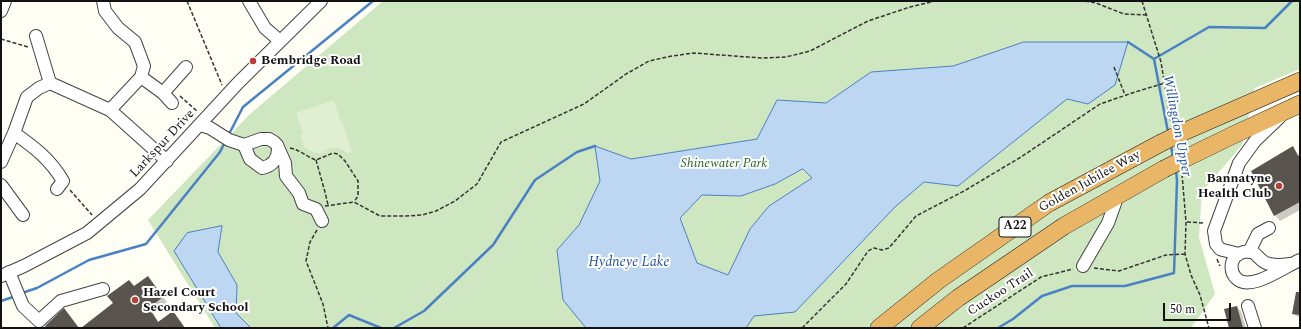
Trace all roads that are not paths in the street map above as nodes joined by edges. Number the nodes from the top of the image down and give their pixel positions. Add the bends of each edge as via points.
1 (5, 1) edge
2 (103, 1) edge
3 (249, 1) edge
4 (322, 1) edge
5 (1, 11) edge
6 (36, 36) dead end
7 (280, 42) junction
8 (186, 67) dead end
9 (141, 78) junction
10 (1300, 81) edge
11 (50, 82) junction
12 (163, 93) junction
13 (172, 103) road end
14 (1293, 108) edge
15 (110, 110) junction
16 (205, 124) junction
17 (14, 134) junction
18 (244, 145) junction
19 (283, 148) junction
20 (167, 161) junction
21 (1, 162) edge
22 (1, 185) edge
23 (60, 185) road end
24 (1118, 195) junction
25 (23, 215) dead end
26 (322, 221) road end
27 (1269, 228) dead end
28 (1244, 253) junction
29 (1295, 262) edge
30 (1083, 266) road end
31 (5, 274) edge
32 (103, 289) dead end
33 (1248, 306) dead end
34 (37, 325) edge
35 (879, 328) edge
36 (920, 328) edge
37 (1255, 328) edge

1 - 5 street
2 - 9 street via 105,11 118,28 135,42 144,66
3 - 7 street via 265,28
4 - 7 street, Larkspur Drive
6 - 11 street
7 - 16 street, Larkspur Drive
8 - 12 street
9 - 12 street
9 - 15 street
10 - 35 highway, Golden Jubilee Way / A22, bridge via 1181,133 1049,203 939,280
11 - 15 street
11 - 17 street via 27,97
12 - 13 street
14 - 24 highway, Golden Jubilee Way / A22, bridge via 1186,158
14 - 28 street via 1255,141 1239,163 1214,231 1216,244 1220,249
15 - 20 street
16 - 18 street via 230,140
16 - 20 street, Larkspur Drive
17 - 21 street
17 - 23 street via 34,147 56,170
18 - 19 street via 268,139
18 - 19 street via 250,159 262,168 275,161
19 - 26 street via 286,176 299,193 303,204 316,209
20 - 31 street, Larkspur Drive via 140,189 87,232
22 - 25 street
24 - 30 street via 1108,223
24 - 36 highway, Golden Jubilee Way / A22 via 1064,226 958,298
27 - 28 street via 1258,234
28 - 29 street via 1254,253 1269,264
28 - 29 street via 1233,262 1232,271 1236,278 1244,282 1265,278
31 - 34 street
32 - 34 street via 61,301
33 - 37 street

